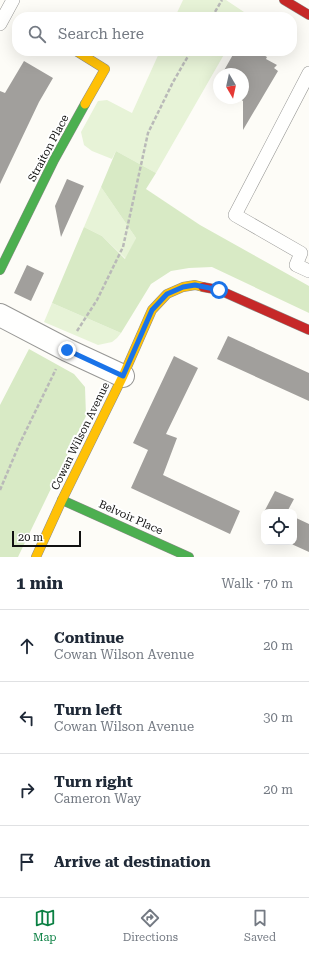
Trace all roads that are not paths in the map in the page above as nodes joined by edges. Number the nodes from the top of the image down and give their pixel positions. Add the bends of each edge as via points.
1 (13, 0) edge
2 (284, 0) edge
3 (309, 15) edge
4 (0, 24) edge
5 (84, 56) edge
6 (309, 73) edge
7 (0, 270) edge
8 (309, 271) edge
9 (0, 316) edge
10 (309, 330) edge
11 (123, 376) junction
12 (62, 500) junction
13 (36, 557) edge
14 (189, 557) edge

1 - 4 lane
2 - 3 street
5 - 7 street, Straiton Place via 105,69 54,160
6 - 8 lane via 234,215 301,253 296,265
9 - 11 street
10 - 11 street, Cowan Wilson Avenue via 219,290 195,285 183,287 167,294 152,310
11 - 12 street, Cowan Wilson Avenue
12 - 13 street, Cowan Wilson Avenue
12 - 14 street, Belvoir Place

